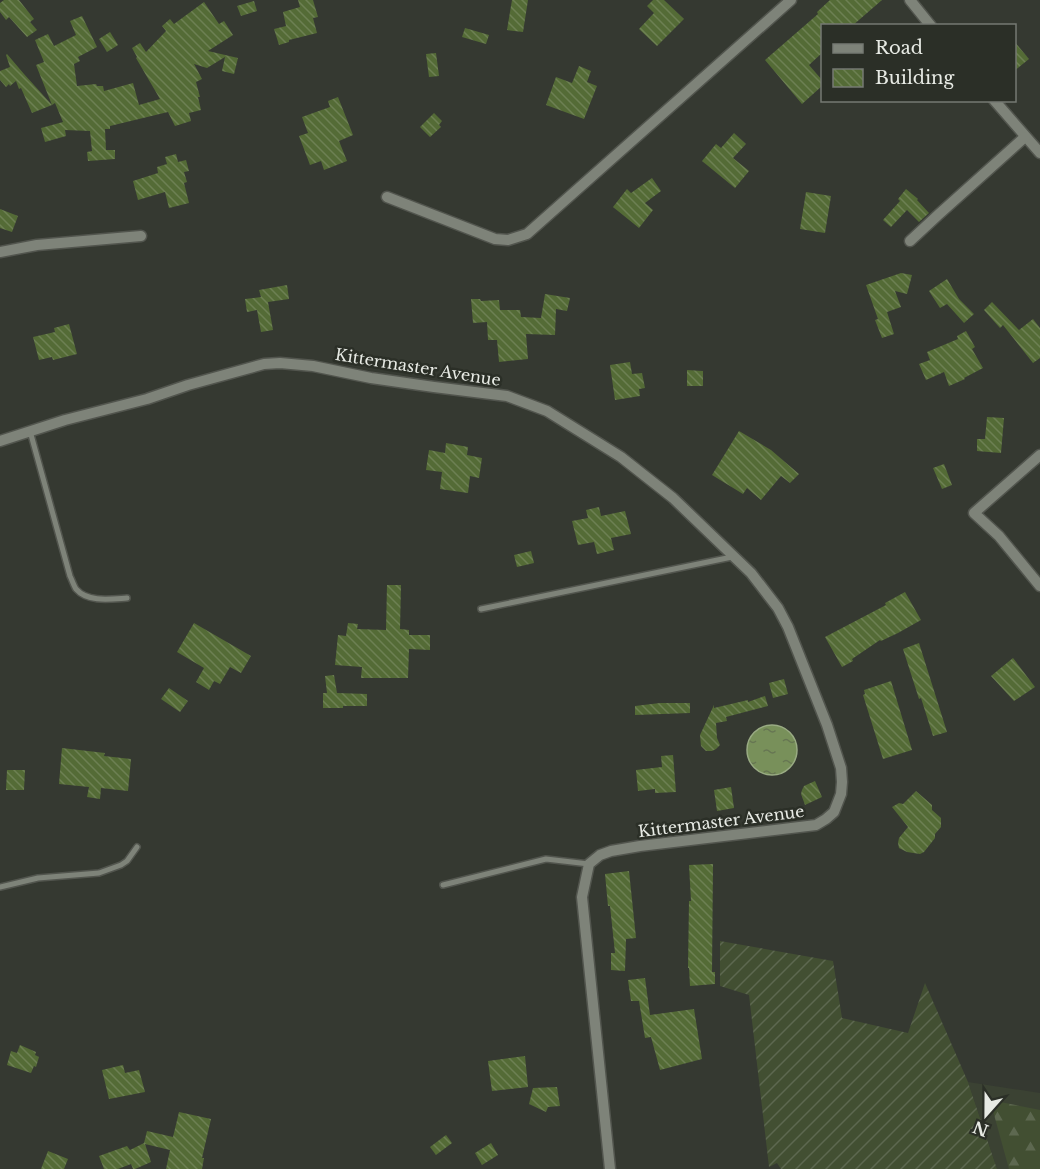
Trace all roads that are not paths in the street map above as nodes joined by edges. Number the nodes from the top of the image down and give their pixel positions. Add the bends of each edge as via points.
1 (791, 0) edge
2 (910, 0) edge
3 (929, 24) edge
4 (996, 102) edge
5 (1025, 137) junction
6 (1040, 153) edge
7 (387, 197) dead end
8 (141, 236) dead end
9 (910, 241) dead end
10 (0, 252) edge
11 (30, 431) junction
12 (0, 441) edge
13 (1040, 455) edge
14 (733, 557) junction
15 (1040, 585) edge
16 (127, 598) dead end
17 (482, 609) dead end
18 (137, 847) dead end
19 (589, 864) junction
20 (443, 885) dead end
21 (0, 887) edge
22 (610, 1169) edge

1 - 7 street via 527,234 495,239
2 - 3 street
4 - 5 street
5 - 6 street
5 - 9 street
8 - 10 street
11 - 12 street, Kittermaster Avenue
11 - 14 street, Kittermaster Avenue via 264,364 313,366 507,396 547,411 621,457 673,498
11 - 16 lane via 76,589 98,599
13 - 15 street via 974,513
14 - 17 lane
14 - 19 street, Kittermaster Avenue via 778,608 827,725 842,775 841,794 834,812 816,825 640,846 611,851
18 - 21 lane via 127,861 99,873 38,878
19 - 20 lane via 546,859
19 - 22 street via 582,897

